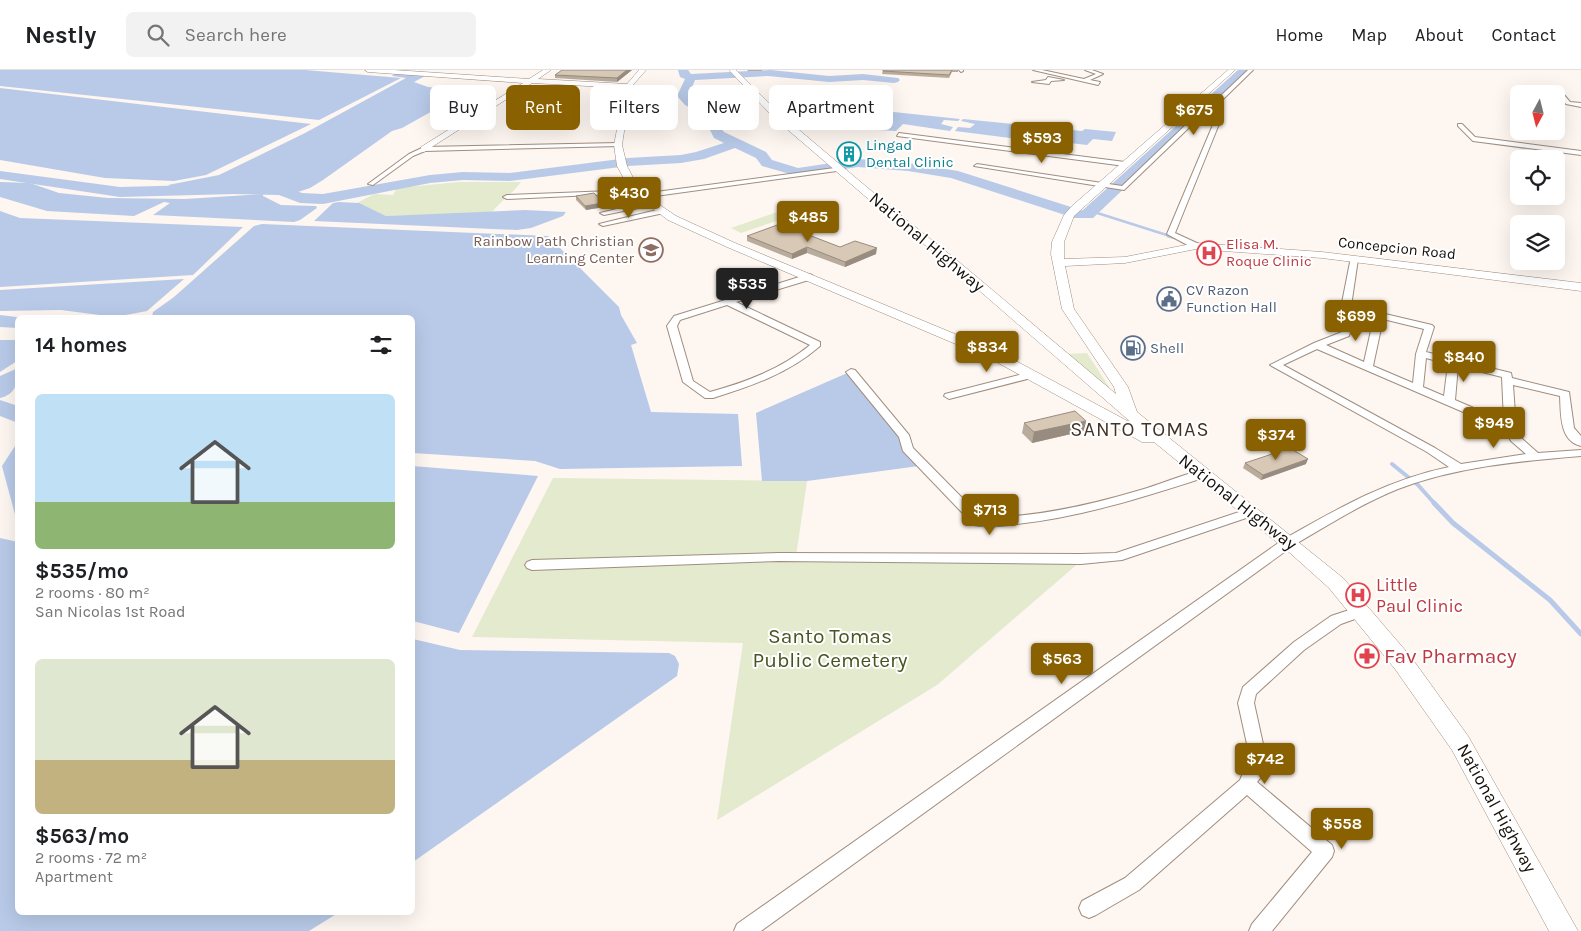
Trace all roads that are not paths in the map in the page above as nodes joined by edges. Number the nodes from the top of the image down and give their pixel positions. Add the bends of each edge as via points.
1 (368, 70) edge
2 (548, 70) edge
3 (643, 70) edge
4 (1035, 70) edge
5 (1087, 70) edge
6 (1251, 70) edge
7 (735, 73) edge
8 (1234, 75) edge
9 (1067, 78) junction
10 (1085, 80) junction
11 (529, 82) junction
12 (1035, 82) dead end
13 (1098, 83) dead end
14 (604, 85) edge
15 (630, 85) edge
16 (1070, 86) dead end
17 (1565, 99) edge
18 (1581, 105) edge
19 (1199, 117) junction
20 (1460, 125) dead end
21 (620, 130) edge
22 (899, 135) dead end
23 (618, 145) junction
24 (424, 149) junction
25 (1581, 153) edge
26 (1125, 164) junction
27 (838, 166) junction
28 (977, 166) dead end
29 (370, 184) dead end
30 (1105, 185) junction
31 (638, 194) junction
32 (507, 197) dead end
33 (656, 207) junction
34 (604, 213) dead end
35 (603, 224) dead end
36 (1196, 246) junction
37 (1354, 259) junction
38 (1060, 263) junction
39 (809, 277) junction
40 (1581, 287) edge
41 (730, 303) junction
42 (1346, 308) junction
43 (1379, 316) junction
44 (1317, 345) junction
45 (1421, 354) junction
46 (1453, 362) junction
47 (1368, 367) junction
48 (851, 372) dead end
49 (1031, 375) junction
50 (1507, 380) junction
51 (1418, 389) junction
52 (949, 396) dead end
53 (1449, 402) junction
54 (1130, 414) junction
55 (1510, 428) junction
56 (1581, 443) edge
57 (1581, 453) edge
58 (1179, 456) junction
59 (1536, 457) junction
60 (1460, 468) junction
61 (1202, 474) junction
62 (1251, 512) junction
63 (1289, 542) junction
64 (532, 565) dead end
65 (1361, 611) junction
66 (1246, 784) junction
67 (1089, 908) dead end
68 (744, 931) edge
69 (1259, 931) edge
70 (1564, 931) edge

1 - 11 main road
2 - 11 main road
3 - 15 main road
4 - 9 street
5 - 10 street via 1101,74
6 - 8 street
7 - 27 main road, National Highway via 776,115
8 - 19 street via 1211,108
8 - 26 main road
9 - 10 street
9 - 12 street
9 - 16 street
10 - 13 street
11 - 14 main road
11 - 24 main road
17 - 18 street
19 - 30 street via 1124,188
19 - 36 street via 1218,119 1171,234
20 - 25 street via 1473,139
21 - 23 main road
22 - 26 street
23 - 24 street
23 - 31 main road via 621,163
24 - 29 street
26 - 30 main road
27 - 31 street
27 - 54 main road, National Highway
28 - 30 street
30 - 38 main road via 1069,215 1058,242
31 - 32 street
31 - 33 main road
33 - 34 street
33 - 35 street
33 - 39 main road via 672,218
36 - 37 main road, Concepcion Road
36 - 38 main road, Concepcion Road via 1124,260
37 - 40 main road, Concepcion Road
37 - 42 street
38 - 54 main road via 1068,309 1121,387
39 - 41 street
39 - 49 main road via 996,356
41 - 41 street via 738,307 817,344 786,367 738,388 709,396 688,382 672,326 677,318
42 - 43 street
42 - 44 street via 1349,320 1346,334
43 - 45 street via 1429,327
43 - 47 street
44 - 47 street
44 - 60 street via 1275,365
45 - 46 street
45 - 51 street
46 - 50 street via 1507,375
46 - 53 street
47 - 51 street
48 - 61 street via 905,437 908,449 979,522 1004,523 1129,498
49 - 52 street
49 - 58 main road
50 - 55 street
50 - 56 street via 1565,394 1568,429
51 - 53 street
53 - 55 street
54 - 58 main road, National Highway
55 - 59 street via 1515,439
57 - 59 street
58 - 61 main road, National Highway
59 - 60 street
60 - 63 street via 1369,497
61 - 62 main road, National Highway
62 - 63 main road, National Highway
62 - 64 street via 1117,557 779,557
63 - 65 main road, National Highway via 1336,583
63 - 68 street
65 - 66 street via 1336,620 1298,646 1248,691 1246,702 1257,771
65 - 70 main road, National Highway via 1460,743
66 - 67 street via 1132,884
66 - 69 street via 1325,851

